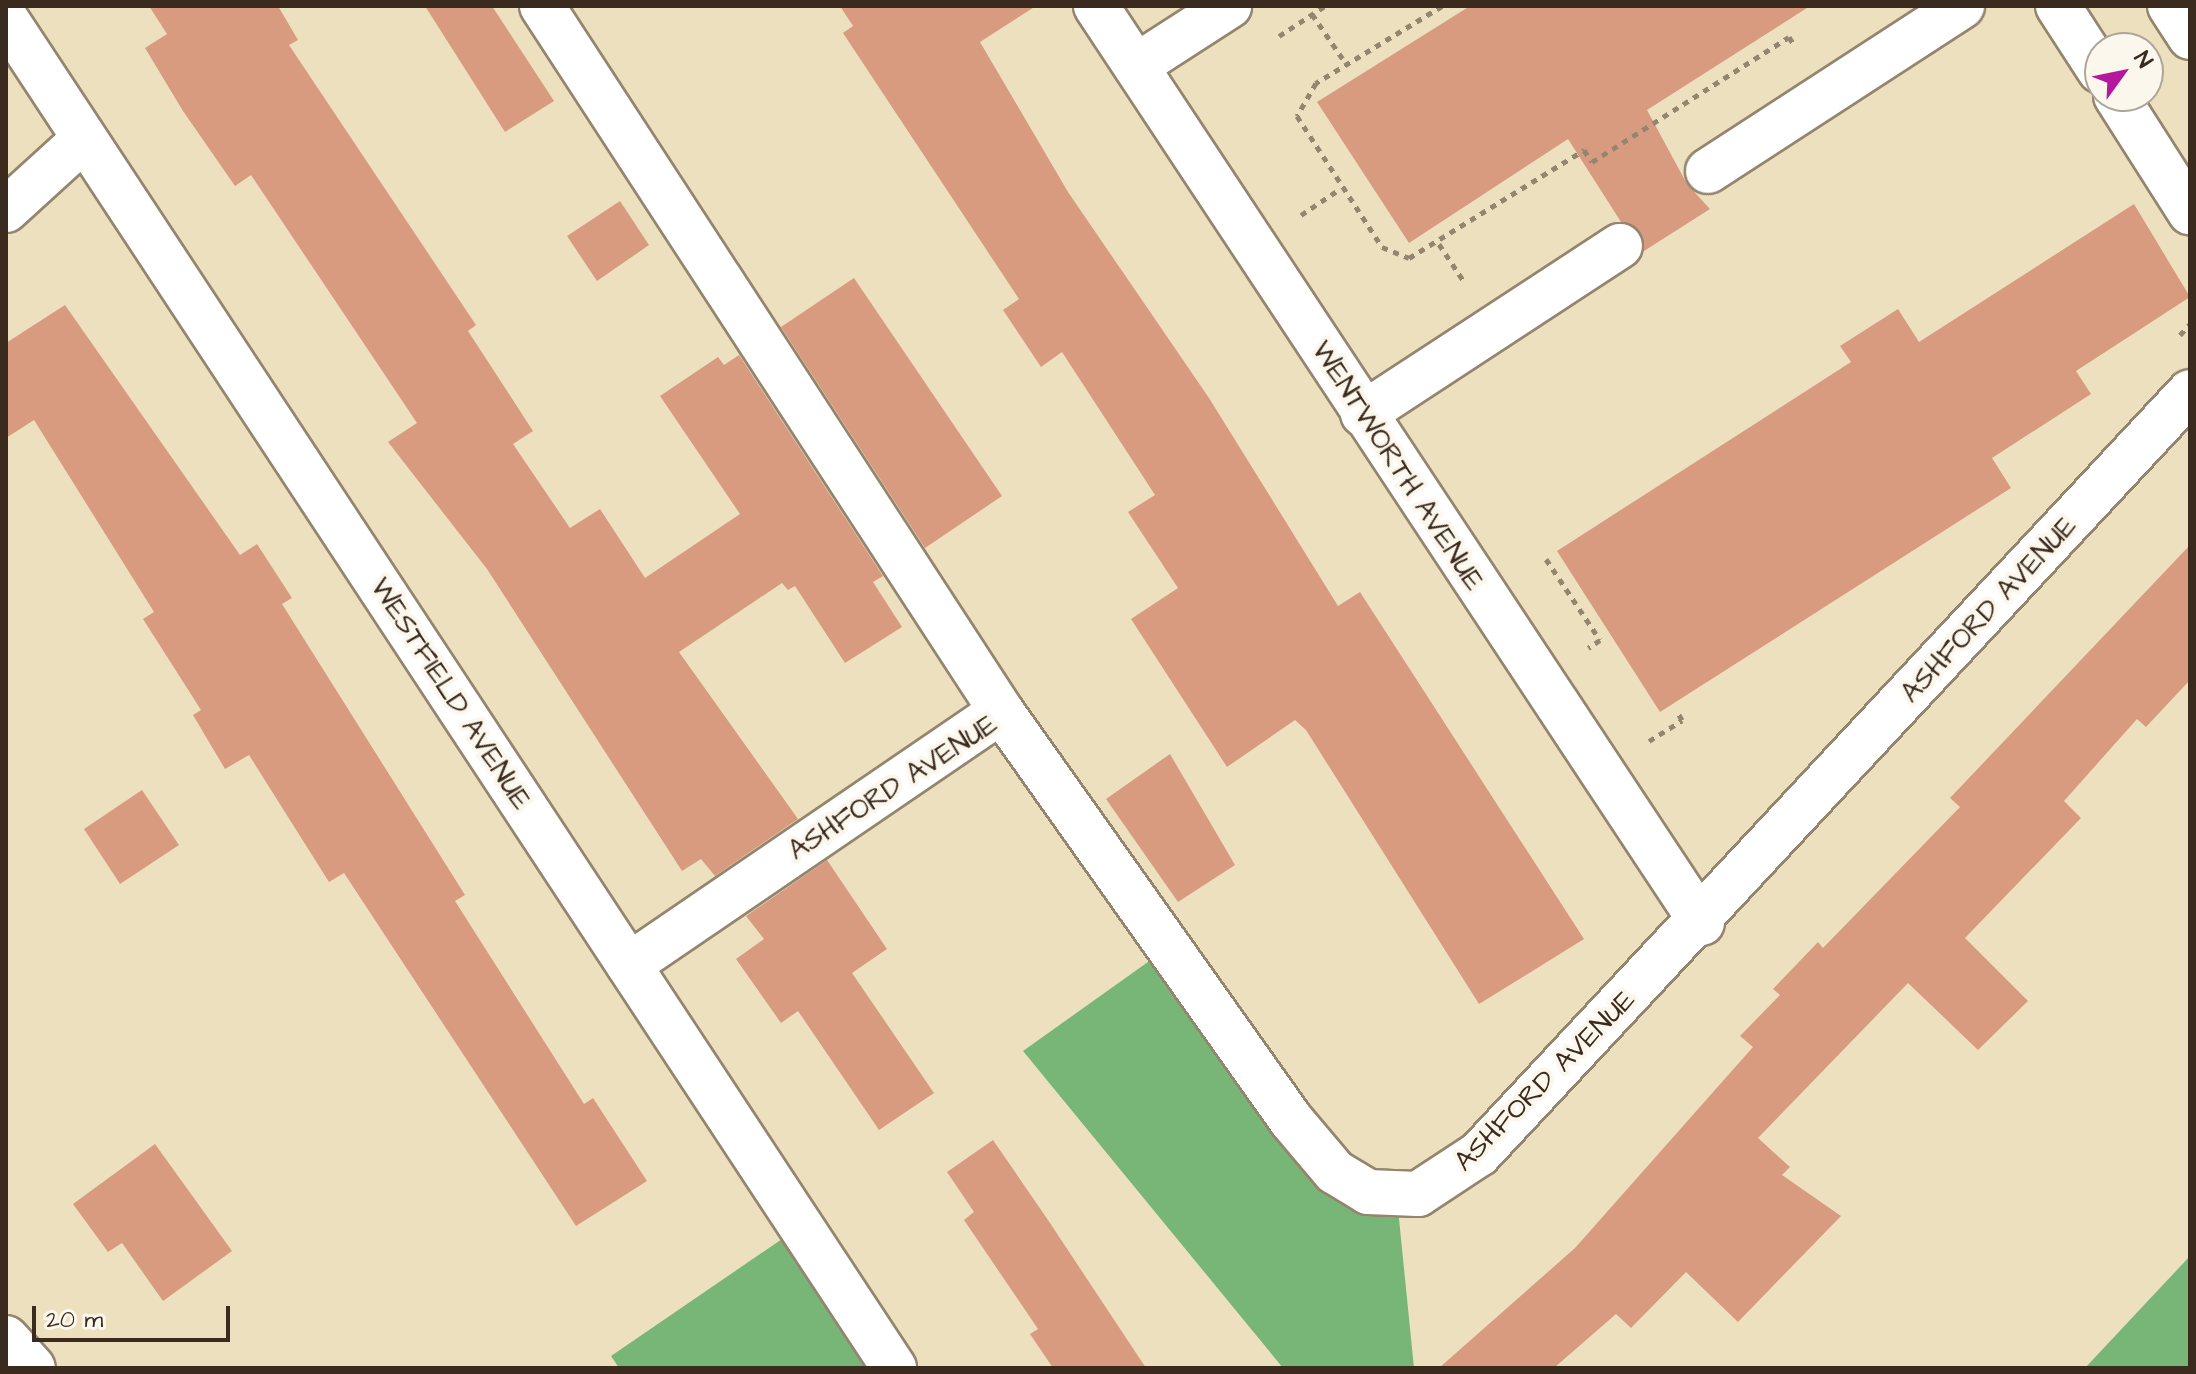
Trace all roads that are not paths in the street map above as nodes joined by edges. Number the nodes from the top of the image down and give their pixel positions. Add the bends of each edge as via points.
1 (542, 6) edge
2 (1096, 6) edge
3 (1229, 6) edge
4 (1962, 6) edge
5 (2058, 6) edge
6 (2170, 6) edge
7 (6, 19) edge
8 (2190, 37) edge
9 (2084, 46) edge
10 (1136, 66) junction
11 (2126, 112) edge
12 (84, 139) junction
13 (1708, 171) dead end
14 (6, 210) edge
15 (2190, 212) edge
16 (1620, 246) dead end
17 (2190, 392) edge
18 (1363, 414) junction
19 (1001, 711) junction
20 (1702, 923) junction
21 (629, 965) junction
22 (6, 1338) edge
23 (33, 1368) edge
24 (894, 1368) edge

1 - 19 street
2 - 10 street, WENTWORTH AVENUE
3 - 10 street
4 - 13 street
5 - 9 street
6 - 8 street
7 - 12 street, WESTFIELD AVENUE
10 - 18 street, WENTWORTH AVENUE
11 - 15 street
12 - 14 street
12 - 21 street, WESTFIELD AVENUE
16 - 18 street
17 - 20 street, ASHFORD AVENUE
18 - 20 street, WENTWORTH AVENUE
19 - 20 street, ASHFORD AVENUE via 1291,1120 1335,1172 1368,1192 1418,1194 1479,1154
19 - 21 street, ASHFORD AVENUE
21 - 24 street, WESTFIELD AVENUE
22 - 23 street

